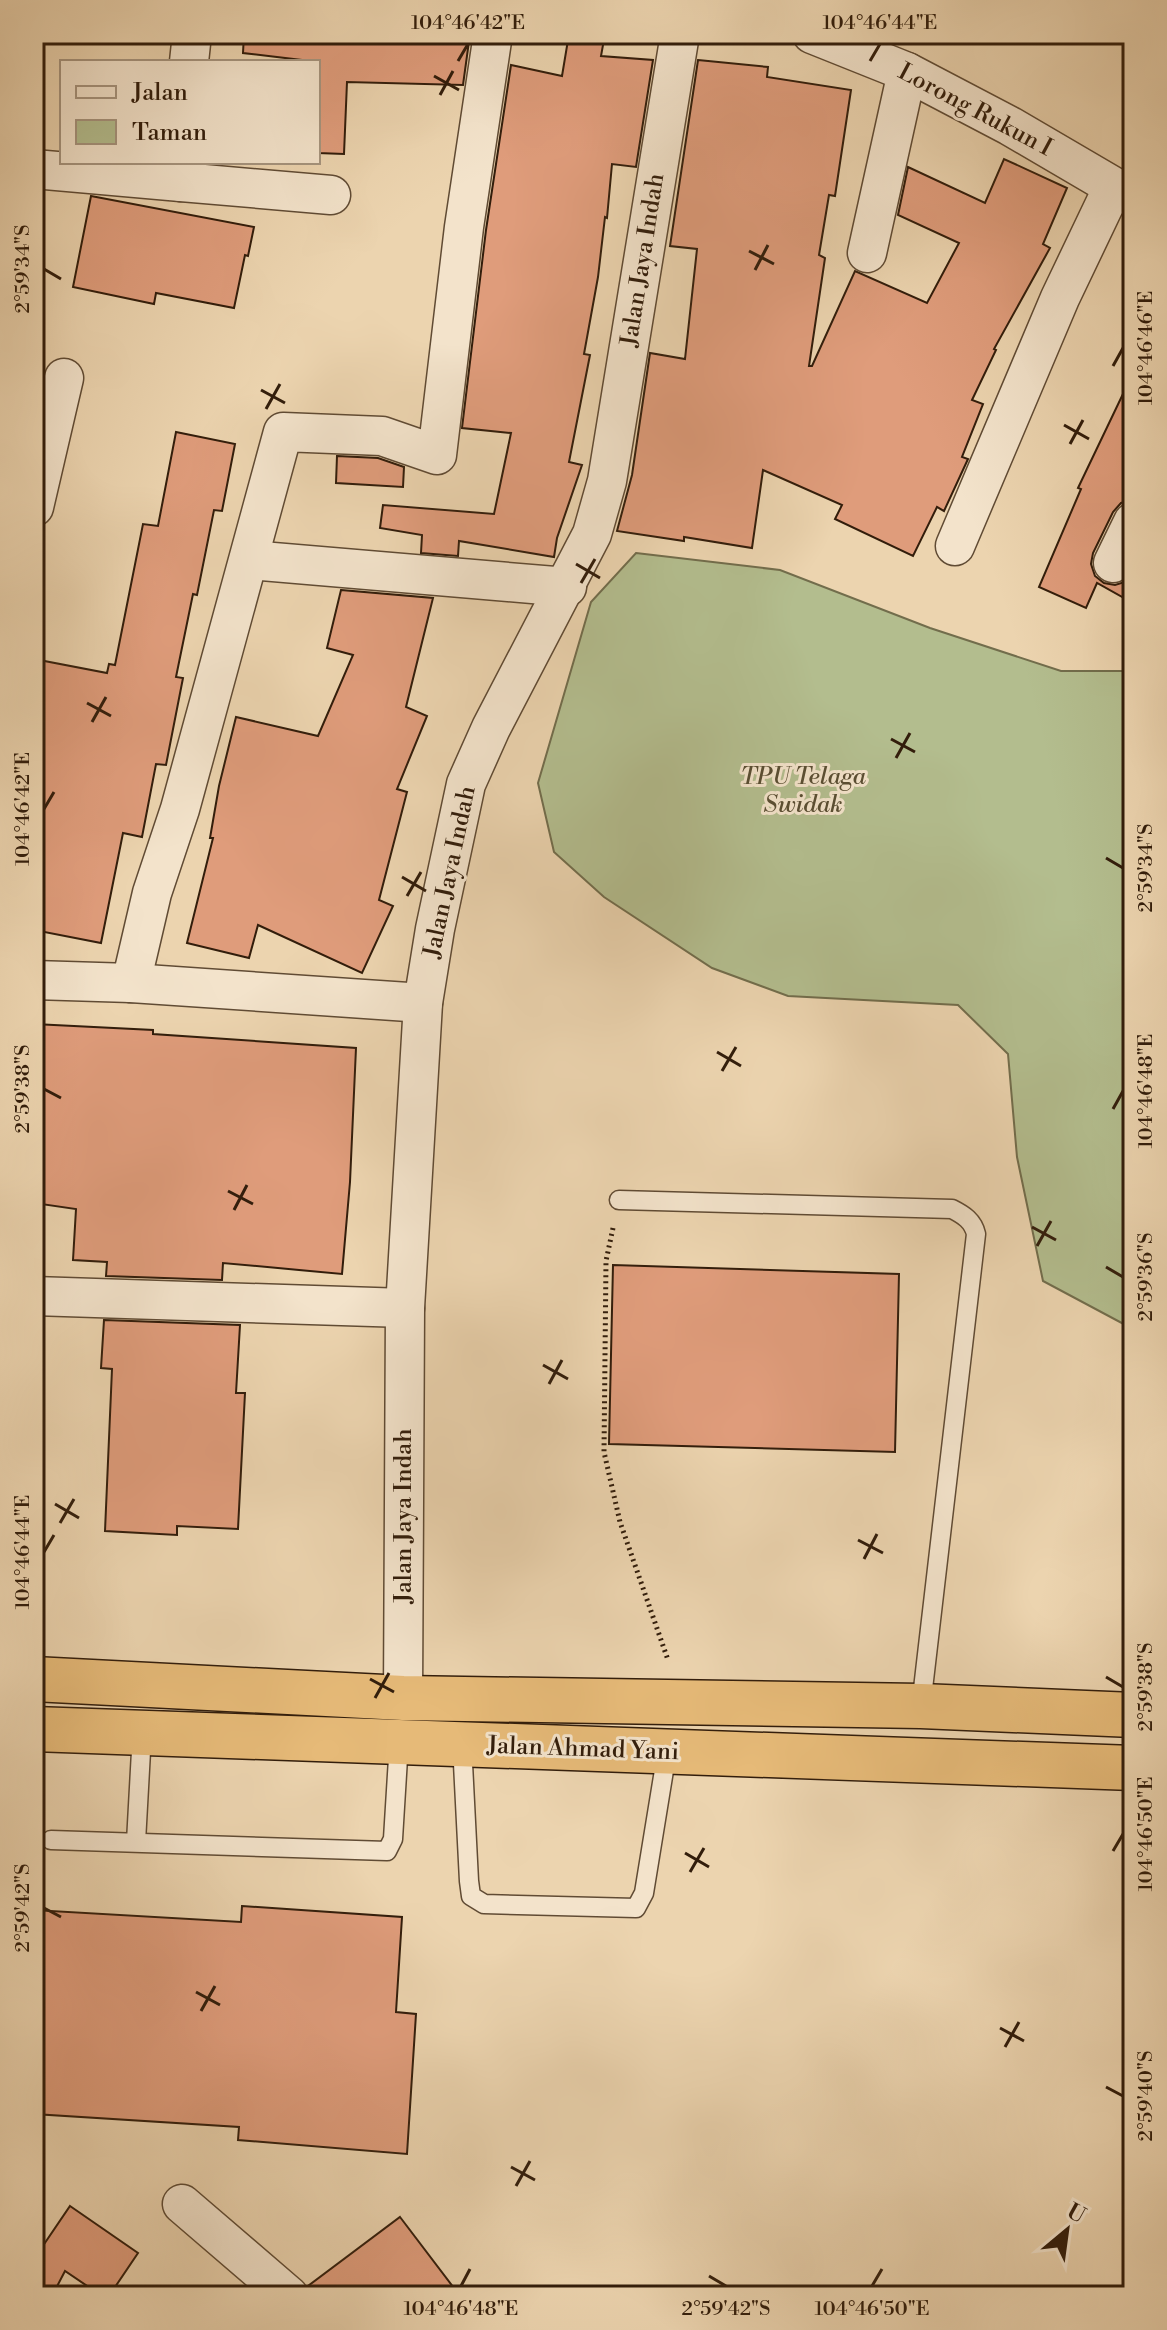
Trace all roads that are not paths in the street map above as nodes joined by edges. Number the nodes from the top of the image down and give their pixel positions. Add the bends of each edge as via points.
1 (192, 34) edge
2 (493, 34) edge
3 (680, 34) edge
4 (812, 34) edge
5 (189, 60) edge
6 (907, 72) junction
7 (34, 169) edge
8 (182, 172) edge
9 (1123, 192) edge
10 (331, 195) dead end
11 (867, 253) dead end
12 (64, 378) dead end
13 (34, 507) edge
14 (1133, 522) edge
15 (955, 546) dead end
16 (249, 560) junction
17 (1113, 563) dead end
18 (567, 587) junction
19 (34, 980) edge
20 (131, 983) junction
21 (423, 1003) junction
22 (619, 1200) road end
23 (34, 1296) edge
24 (405, 1308) junction
25 (34, 1679) edge
26 (403, 1698) junction
27 (921, 1706) junction
28 (1133, 1715) edge
29 (34, 1729) edge
30 (142, 1733) junction
31 (399, 1742) junction
32 (462, 1744) junction
33 (667, 1752) junction
34 (1133, 1768) edge
35 (51, 1840) dead end
36 (136, 1842) junction
37 (182, 2204) dead end
38 (289, 2296) edge

1 - 5 street
2 - 16 street via 437,455 382,436 283,432
3 - 18 street, Jalan Jaya Indah via 607,481 592,534
4 - 6 street, Lorong Rukun I
6 - 9 street, Lorong Rukun I
6 - 11 street
7 - 8 street
8 - 10 street
9 - 15 street via 1060,298
12 - 13 street
14 - 17 street
16 - 18 street
16 - 20 street
18 - 21 street, Jalan Jaya Indah via 466,784
19 - 20 street
20 - 21 street
21 - 24 street, Jalan Jaya Indah
22 - 27 lane via 952,1209 974,1227
23 - 24 street
24 - 26 street, Jalan Jaya Indah
25 - 26 highway, Jalan Ahmad Yani
26 - 27 highway, Jalan Ahmad Yani
27 - 28 highway, Jalan Ahmad Yani
29 - 30 highway, Jalan Ahmad Yani
30 - 31 highway, Jalan Ahmad Yani
30 - 36 lane
31 - 32 highway, Jalan Ahmad Yani
31 - 36 lane via 393,1839 387,1851
32 - 33 highway, Jalan Ahmad Yani
32 - 33 lane via 471,1896 484,1904 636,1908 644,1893
33 - 34 highway, Jalan Ahmad Yani
35 - 36 lane
37 - 38 street

